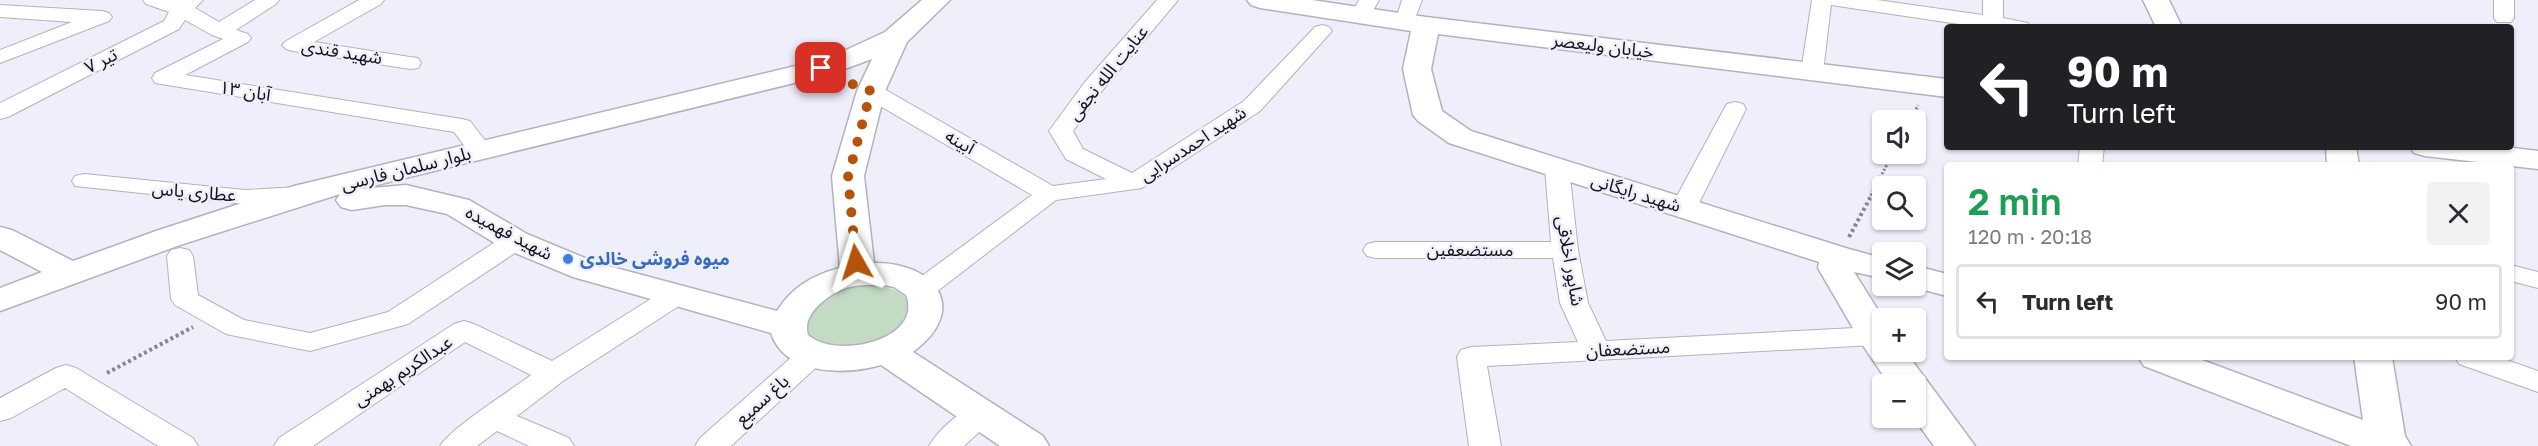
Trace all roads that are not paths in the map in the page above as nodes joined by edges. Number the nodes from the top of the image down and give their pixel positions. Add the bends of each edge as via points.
1 (153, 0) edge
2 (269, 0) edge
3 (374, 0) edge
4 (937, 0) edge
5 (1168, 0) edge
6 (1260, 0) edge
7 (1822, 0) edge
8 (1835, 0) edge
9 (1993, 0) edge
10 (2156, 0) edge
11 (187, 5) edge
12 (1365, 7) edge
13 (0, 11) edge
14 (1414, 15) edge
15 (1987, 24) edge
16 (1993, 24) edge
17 (2168, 24) edge
18 (219, 31) junction
19 (1322, 31) dead end
20 (895, 38) junction
21 (0, 57) edge
22 (410, 63) dead end
23 (1812, 72) junction
24 (826, 73) junction
25 (1944, 88) edge
26 (871, 91) junction
27 (1735, 109) dead end
28 (0, 112) edge
29 (2450, 150) edge
30 (481, 151) junction
31 (2538, 160) edge
32 (1557, 168) junction
33 (84, 182) dead end
34 (1133, 183) junction
35 (305, 193) junction
36 (1049, 194) junction
37 (458, 207) junction
38 (1684, 207) junction
39 (0, 237) edge
40 (515, 241) junction
41 (1376, 250) dead end
42 (1565, 250) junction
43 (180, 256) junction
44 (1838, 257) junction
45 (856, 262) junction
46 (1872, 266) edge
47 (71, 274) junction
48 (2514, 274) edge
49 (1926, 280) edge
50 (2538, 280) edge
51 (1944, 284) edge
52 (921, 290) junction
53 (675, 296) junction
54 (0, 300) edge
55 (725, 309) junction
56 (0, 323) edge
57 (788, 326) junction
58 (1872, 330) edge
59 (1872, 345) edge
60 (1596, 350) junction
61 (886, 351) junction
62 (812, 355) junction
63 (2165, 360) edge
64 (2374, 360) edge
65 (2477, 360) edge
66 (553, 374) junction
67 (2538, 382) edge
68 (1926, 406) edge
69 (0, 411) edge
70 (980, 414) junction
71 (492, 417) junction
72 (182, 446) edge
73 (290, 446) edge
74 (456, 446) edge
75 (558, 446) edge
76 (711, 446) edge
77 (945, 446) edge
78 (1029, 446) edge
79 (1485, 446) edge
80 (1955, 446) edge
81 (2388, 446) edge

1 - 11 street
2 - 18 street
3 - 22 street, شهید قندی via 293,45
4 - 20 main road
5 - 34 street, عنایت الله نجفی via 1093,87 1061,131 1074,154
6 - 12 main road, خیابان ولیعصر
7 - 23 street
8 - 15 street
9 - 16 street
10 - 17 main road
11 - 18 street
11 - 28 street, ۷ تیر via 172,25
12 - 14 main road, خیابان ولیعصر
13 - 21 street via 102,17
14 - 23 main road, خیابان ولیعصر
14 - 32 main road, شهید رایگانی via 1417,69 1428,115 1460,137
18 - 30 street, ۱۳ آبان via 241,38 163,78 462,126
19 - 34 street, شهید احمدسرایی via 1252,106
20 - 24 main road
20 - 26 main road
23 - 25 main road, خیابان ولیعصر
24 - 26 main road
24 - 30 main road, بلوار سلمان فارسی
24 - 37 main road, شهید فهمیده via 471,168 458,175 454,186
26 - 36 street, آبینه
26 - 45 main road via 848,177
27 - 38 street
29 - 31 main road
30 - 35 main road, بلوار سلمان فارسی
32 - 38 main road, شهید رایگانی
32 - 42 street, شاپور اخلاقی
33 - 35 street, عطاری یاس via 245,196
34 - 36 street, شهید احمدسرایی
35 - 47 main road, بلوار سلمان فارسی
36 - 52 street, شهید احمدسرایی
37 - 40 main road, شهید فهمیده
37 - 43 main road, بلوار سلمان فارسی via 406,195 351,200
38 - 44 main road, شهید رایگانی
39 - 47 main road
40 - 43 street via 398,318 310,342 236,328 185,299
40 - 53 main road, شهید فهمیده via 585,270
41 - 42 street, مستضعفین
42 - 60 street, شاپور اخلاقی via 1574,303
43 - 56 main road, بلوار سلمان فارسی
44 - 46 main road, شهید رایگانی
44 - 58 main road via 1835,268
45 - 52 main road via 906,279
45 - 55 main road via 832,268 803,285 766,299
45 - 57 main road via 810,293 794,309
47 - 54 main road, بلوار سلمان فارسی
48 - 50 street
49 - 51 main road
52 - 61 main road via 927,305 923,322 909,338
53 - 55 main road, شهید فهمیده
53 - 66 street
55 - 57 main road, شهید فهمیده
57 - 62 main road via 792,341
59 - 60 street, مستضعفان
60 - 79 street, مستضعفان via 1471,357
61 - 62 main road via 859,359 831,360
61 - 70 main road
62 - 76 street, باغ سمیع
63 - 81 main road
64 - 81 main road
65 - 67 street
66 - 71 street
66 - 73 street, عبدالکریم بهمنی via 464,330
68 - 80 main road
69 - 72 street via 74,380
70 - 77 street
70 - 78 main road
71 - 74 street
71 - 75 street

